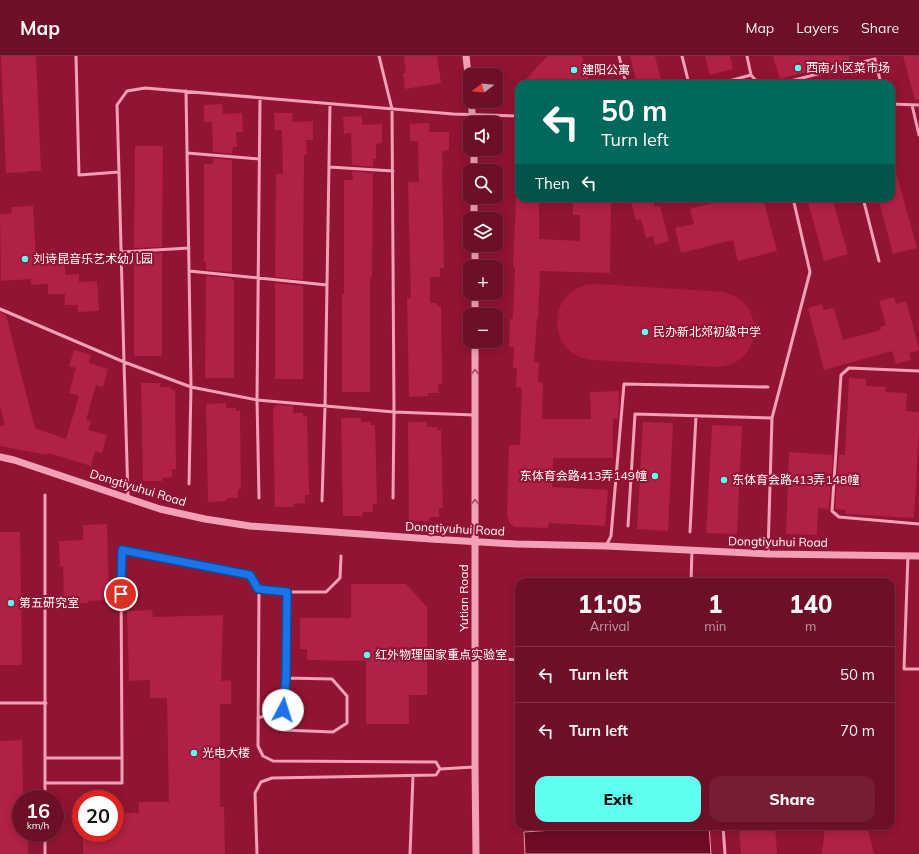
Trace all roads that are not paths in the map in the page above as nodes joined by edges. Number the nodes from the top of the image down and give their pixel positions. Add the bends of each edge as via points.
1 (76, 56) edge
2 (379, 56) edge
3 (466, 56) edge
4 (619, 56) edge
5 (682, 56) edge
6 (746, 56) edge
7 (875, 57) edge
8 (467, 68) edge
9 (751, 75) junction
10 (625, 80) edge
11 (688, 80) edge
12 (733, 80) edge
13 (755, 80) edge
14 (793, 80) edge
15 (880, 80) edge
16 (186, 91) junction
17 (260, 98) junction
18 (330, 104) junction
19 (895, 104) edge
20 (912, 105) junction
21 (919, 105) edge
22 (472, 108) edge
23 (392, 109) junction
24 (472, 115) junction
25 (515, 116) edge
26 (919, 135) edge
27 (187, 153) junction
28 (259, 159) junction
29 (329, 167) junction
30 (393, 171) junction
31 (119, 172) junction
32 (794, 202) edge
33 (863, 202) edge
34 (189, 248) junction
35 (122, 252) junction
36 (879, 261) dead end
37 (189, 271) junction
38 (258, 278) junction
39 (327, 285) junction
40 (0, 309) edge
41 (475, 348) edge
42 (124, 362) junction
43 (919, 371) edge
44 (768, 386) dead end
45 (191, 387) junction
46 (257, 400) junction
47 (325, 406) junction
48 (394, 412) junction
49 (475, 415) junction
50 (696, 416) junction
51 (772, 418) junction
52 (0, 457) edge
53 (189, 484) dead end
54 (45, 495) dead end
55 (128, 498) junction
56 (259, 498) dead end
57 (393, 498) dead end
58 (322, 501) dead end
59 (919, 524) edge
60 (628, 526) dead end
61 (690, 532) dead end
62 (475, 541) junction
63 (606, 546) junction
64 (692, 550) junction
65 (768, 554) junction
66 (908, 555) junction
67 (340, 556) dead end
68 (919, 556) edge
69 (691, 578) edge
70 (258, 589) junction
71 (287, 592) junction
72 (504, 659) dead end
73 (515, 660) edge
74 (919, 669) edge
75 (286, 678) junction
76 (0, 703) edge
77 (46, 703) junction
78 (283, 710) junction
79 (258, 718) junction
80 (46, 758) junction
81 (122, 758) junction
82 (475, 767) junction
83 (440, 769) junction
84 (413, 776) junction
85 (45, 783) junction
86 (45, 790) edge
87 (723, 830) edge
88 (45, 842) edge
89 (45, 854) edge
90 (257, 854) edge
91 (410, 854) edge
92 (476, 854) edge
93 (725, 854) edge

1 - 31 lane via 79,175
2 - 23 lane
3 - 8 street
4 - 10 lane
5 - 11 lane
6 - 9 lane
7 - 14 lane
7 - 15 lane
9 - 12 lane
9 - 13 lane
16 - 17 lane
16 - 27 lane
16 - 31 lane via 145,88 127,91 117,105
17 - 18 lane
17 - 28 lane
18 - 23 lane
18 - 29 lane
19 - 20 lane
20 - 21 lane
20 - 26 lane
22 - 24 street
23 - 24 lane
23 - 30 lane
24 - 25 lane
27 - 28 lane
27 - 34 lane
28 - 38 lane
29 - 30 lane
29 - 39 lane
30 - 48 lane
31 - 35 lane
32 - 51 lane via 810,272
33 - 36 lane
34 - 35 lane
34 - 37 lane
35 - 42 lane
37 - 38 lane
37 - 45 lane
38 - 39 lane
38 - 46 lane
39 - 47 lane
40 - 42 lane
49 -> 41 street, Yutian Road
42 - 45 lane
42 - 55 lane
43 - 59 lane via 849,368 841,375 832,511 838,517
44 - 63 lane via 624,384 611,536
45 - 46 lane
45 - 53 lane
46 - 47 lane
46 - 56 lane
47 - 48 lane
47 - 58 lane
48 - 49 lane
48 - 57 lane
62 -> 49 street, Yutian Road
50 - 51 lane
50 - 60 lane via 635,414
50 - 61 lane
51 - 65 lane
52 - 55 street, Dongtiyuhui Road
54 - 77 lane
55 - 62 street, Dongtiyuhui Road via 197,518 250,526
62 - 63 street, Dongtiyuhui Road
62 - 82 street, Yutian Road
63 - 64 street, Dongtiyuhui Road
64 - 65 street, Dongtiyuhui Road
64 - 69 lane
65 - 66 street, Dongtiyuhui Road
66 - 68 street, Dongtiyuhui Road
66 - 74 lane via 904,669
67 - 71 lane via 340,578 326,592
70 - 71 lane
70 - 79 lane
70 - 81 lane via 250,575 122,550
71 - 75 lane
72 - 73 lane
75 - 78 lane
75 - 78 lane via 332,679 346,696 347,723 333,732 283,730
76 - 77 lane
77 - 80 lane
78 - 79 lane
79 - 83 lane via 258,746 263,756 273,761 436,762
80 - 81 lane
80 - 85 lane
81 - 85 lane via 122,783
82 - 83 lane
82 - 92 street, Yutian Road
83 - 84 lane via 436,775
84 - 90 lane via 272,778 261,782 255,792
84 - 91 lane
85 - 86 lane
87 - 93 lane
88 - 89 lane

